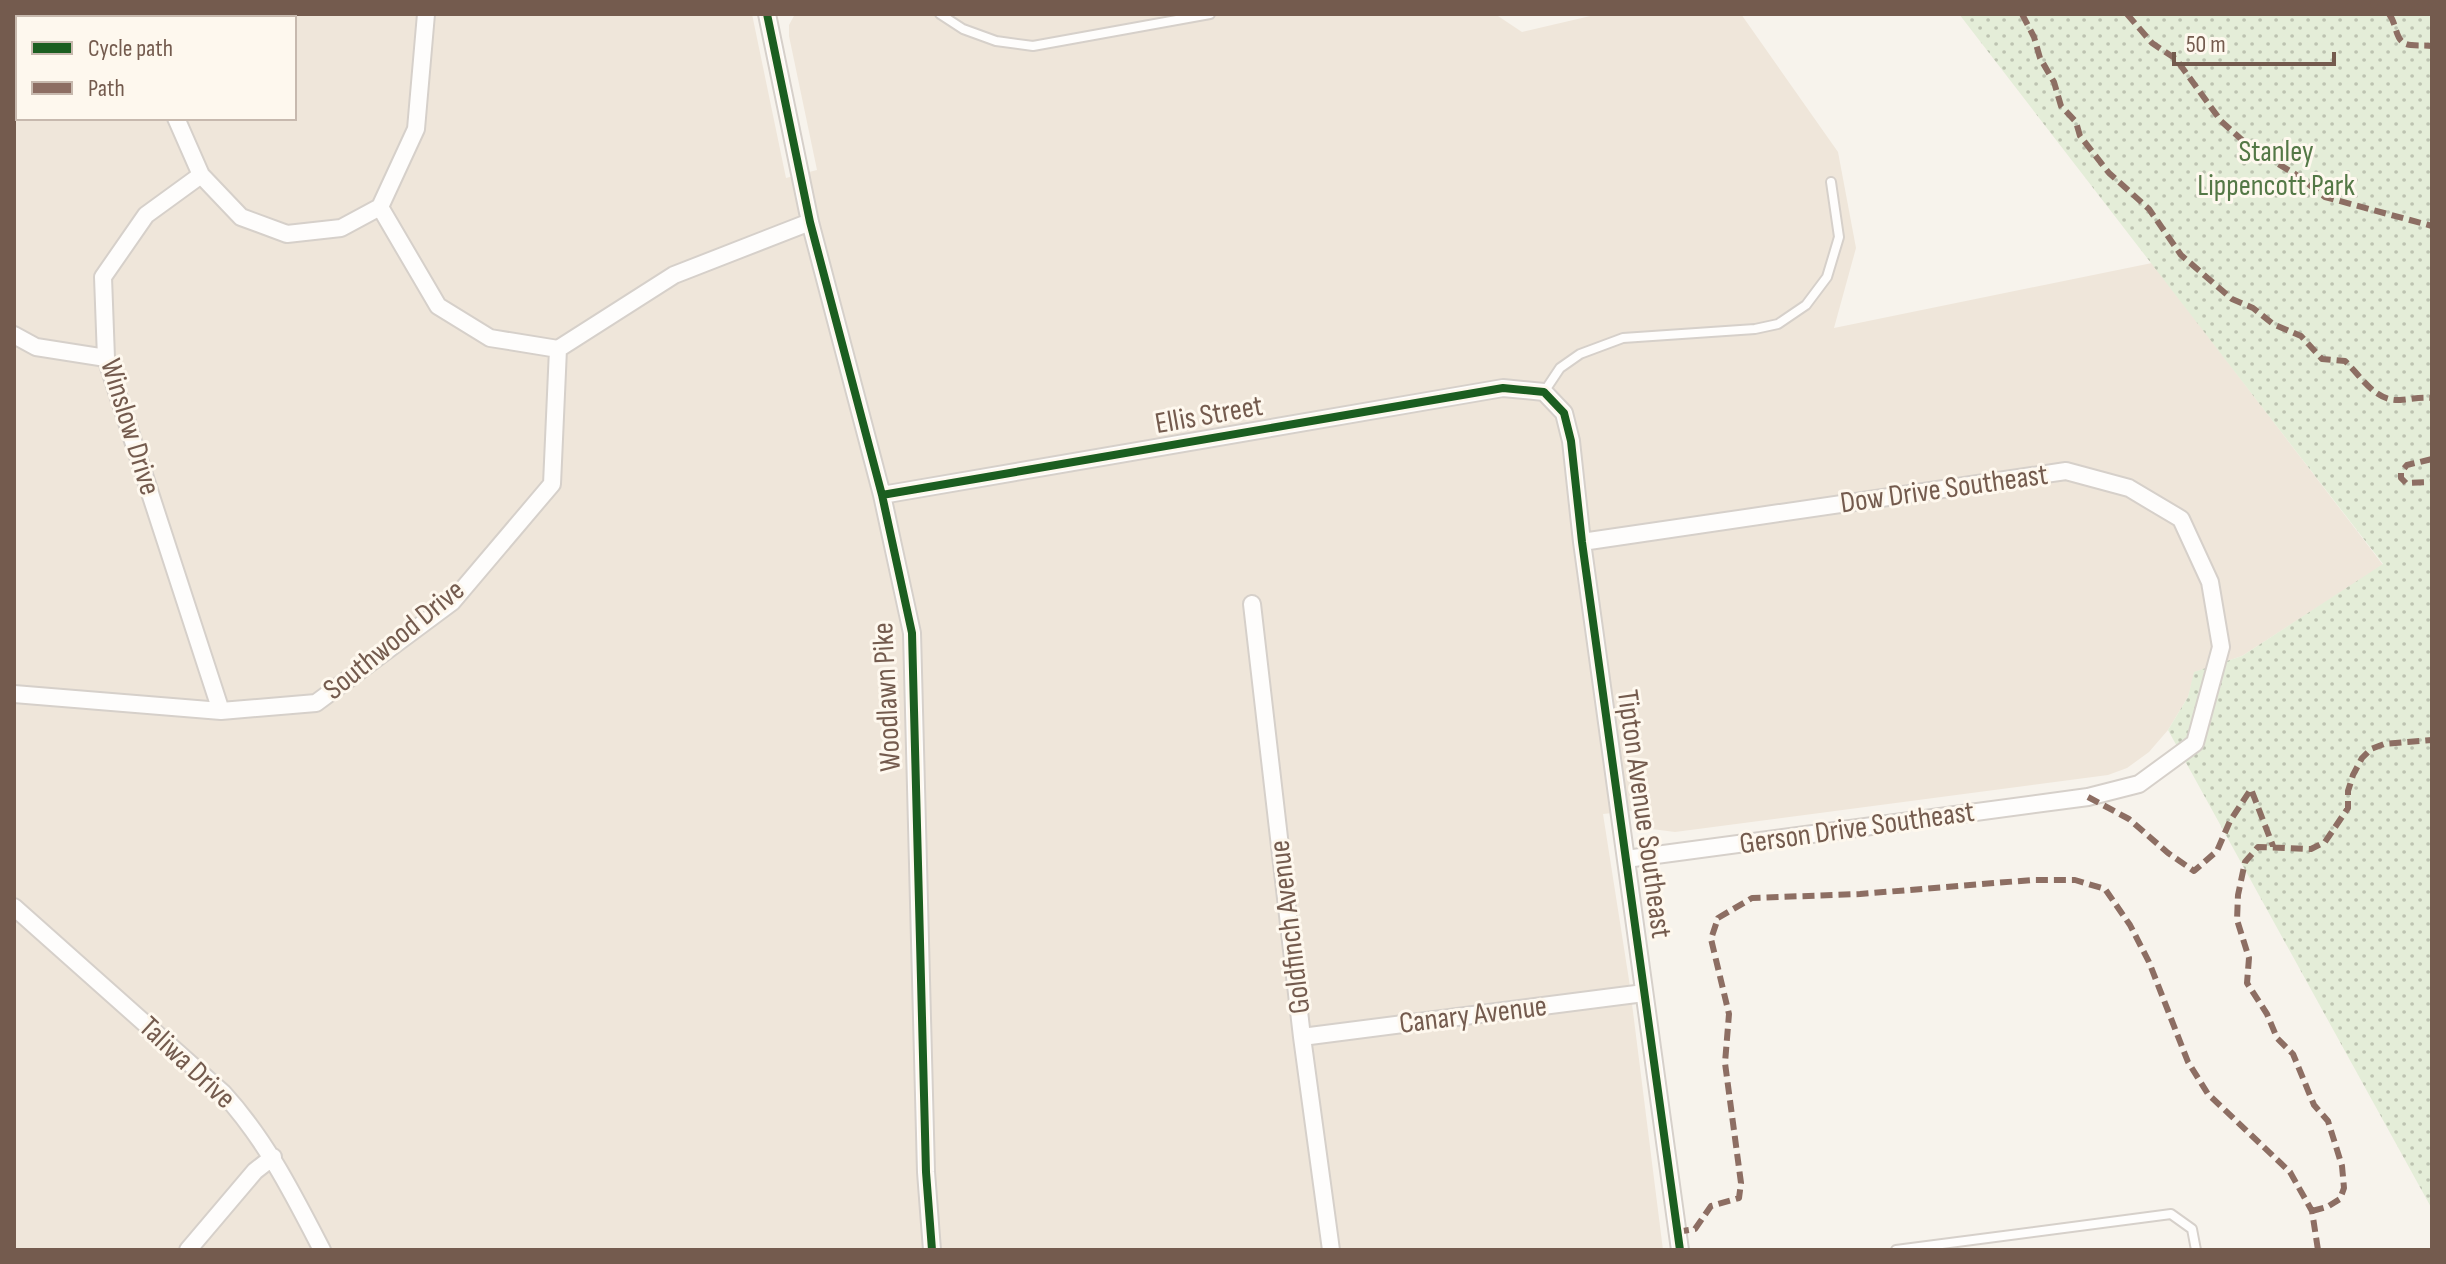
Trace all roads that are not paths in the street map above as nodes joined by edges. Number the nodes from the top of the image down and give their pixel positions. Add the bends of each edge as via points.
1 (426, 14) edge
2 (767, 14) edge
3 (940, 14) edge
4 (1210, 14) edge
5 (1141, 15) edge
6 (1144, 27) junction
7 (177, 120) edge
8 (201, 175) junction
9 (1831, 182) dead end
10 (380, 207) junction
11 (810, 222) junction
12 (14, 335) edge
13 (558, 349) junction
14 (106, 358) junction
15 (1544, 392) junction
16 (882, 495) junction
17 (1582, 542) junction
18 (1252, 604) dead end
19 (14, 694) edge
20 (221, 711) junction
21 (2088, 797) joint
22 (1626, 859) junction
23 (14, 907) edge
24 (1644, 993) junction
25 (1302, 1037) junction
26 (273, 1157) junction
27 (188, 1250) edge
28 (322, 1250) edge
29 (932, 1250) edge
30 (1331, 1250) edge
31 (1680, 1250) edge
32 (1896, 1250) edge
33 (2196, 1250) edge

1 - 10 street via 416,129
2 - 11 street, Woodlawn Pike
3 - 6 lane via 996,41 1033,46
4 - 6 lane
5 - 6 lane
7 - 8 street
8 - 10 street via 241,217 287,234 341,228
8 - 14 street, Winslow Drive via 146,215 103,277
9 - 15 lane via 1839,237 1827,277 1806,305 1778,324 1755,329 1623,338 1580,354 1560,368
10 - 13 street via 438,306 490,338
11 - 13 street via 674,275
11 - 16 street, Woodlawn Pike
12 - 14 street via 36,347
13 - 20 street, Southwood Drive via 552,484 452,602 316,703
14 - 20 street, Winslow Drive
15 - 16 street, Ellis Street via 1503,388
15 - 17 street, Tipton Avenue Southeast via 1564,413
16 - 29 street, Woodlawn Pike via 912,633
17 - 21 street, Dow Drive Southeast via 2066,471 2129,488 2181,519 2210,582 2221,647 2195,743 2139,784
17 - 22 street, Tipton Avenue Southeast
18 - 25 street, Goldfinch Avenue
19 - 20 street, Southwood Drive
21 - 22 street, Gerson Drive Southeast
22 - 24 street, Tipton Avenue Southeast
23 - 26 street, Taliwa Drive via 223,1093
24 - 25 street, Canary Avenue
24 - 31 street, Tipton Avenue Southeast
25 - 30 street, Goldfinch Avenue
26 - 27 street
26 - 28 street, Taliwa Drive
32 - 33 lane via 2171,1214 2192,1229

